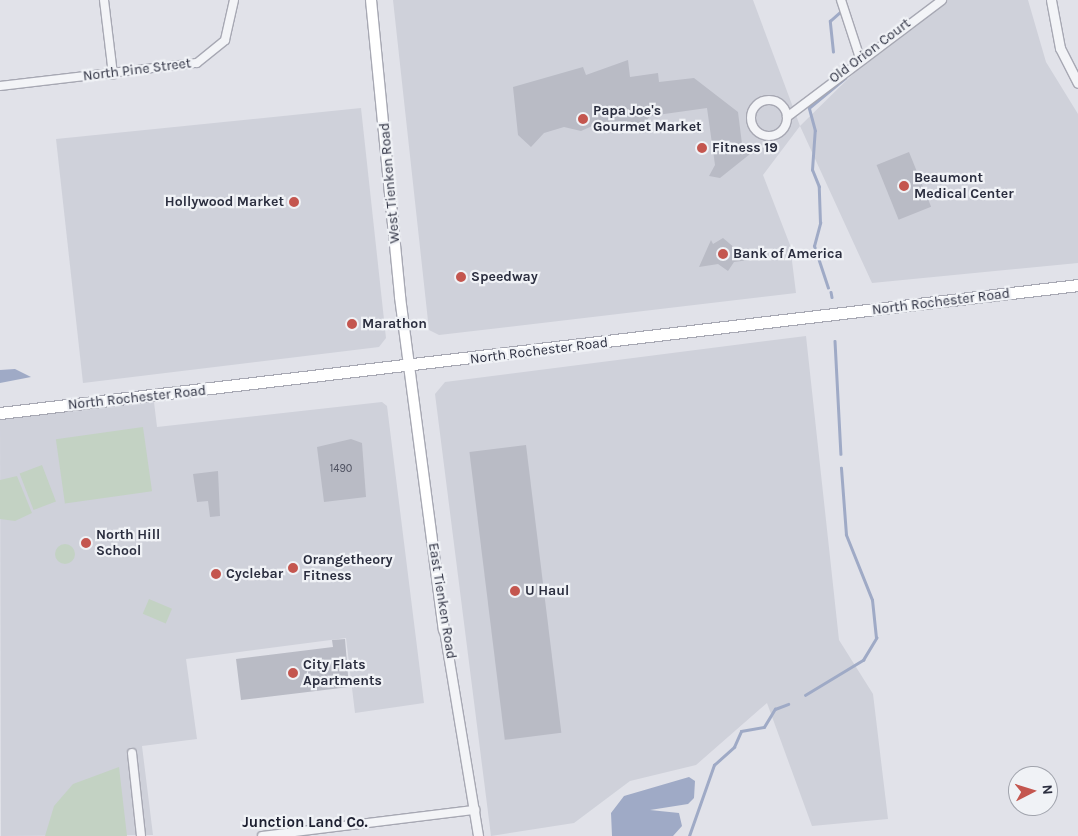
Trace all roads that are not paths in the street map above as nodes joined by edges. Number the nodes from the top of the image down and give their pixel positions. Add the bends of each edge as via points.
1 (104, 0) edge
2 (234, 0) edge
3 (371, 0) edge
4 (841, 0) edge
5 (942, 0) edge
6 (1051, 0) edge
7 (860, 58) junction
8 (113, 74) junction
9 (1078, 83) edge
10 (0, 86) edge
11 (802, 104) junction
12 (782, 105) junction
13 (787, 117) junction
14 (1078, 285) edge
15 (409, 366) junction
16 (0, 413) edge
17 (444, 630) joint
18 (132, 753) dead end
19 (475, 810) junction
20 (141, 836) edge
21 (262, 836) edge
22 (478, 836) edge

1 - 8 street
2 - 8 street, North Pine Street via 225,40 209,57
3 - 15 main road, West Tienken Road
4 - 7 street
5 - 7 street, Old Orion Court
6 - 9 street via 1060,48
7 - 11 street, Old Orion Court
8 - 10 street, North Pine Street
11 - 12 street
11 - 13 street, Old Orion Court
12 - 13 street
12 - 13 street via 770,100 758,103 751,123 762,135 773,136 783,129
14 - 15 main road, North Rochester Road
15 - 16 main road, North Rochester Road
15 - 17 main road, East Tienken Road
17 - 19 street, East Tienken Road
18 - 20 street
19 - 21 street
19 - 22 street, East Tienken Road

